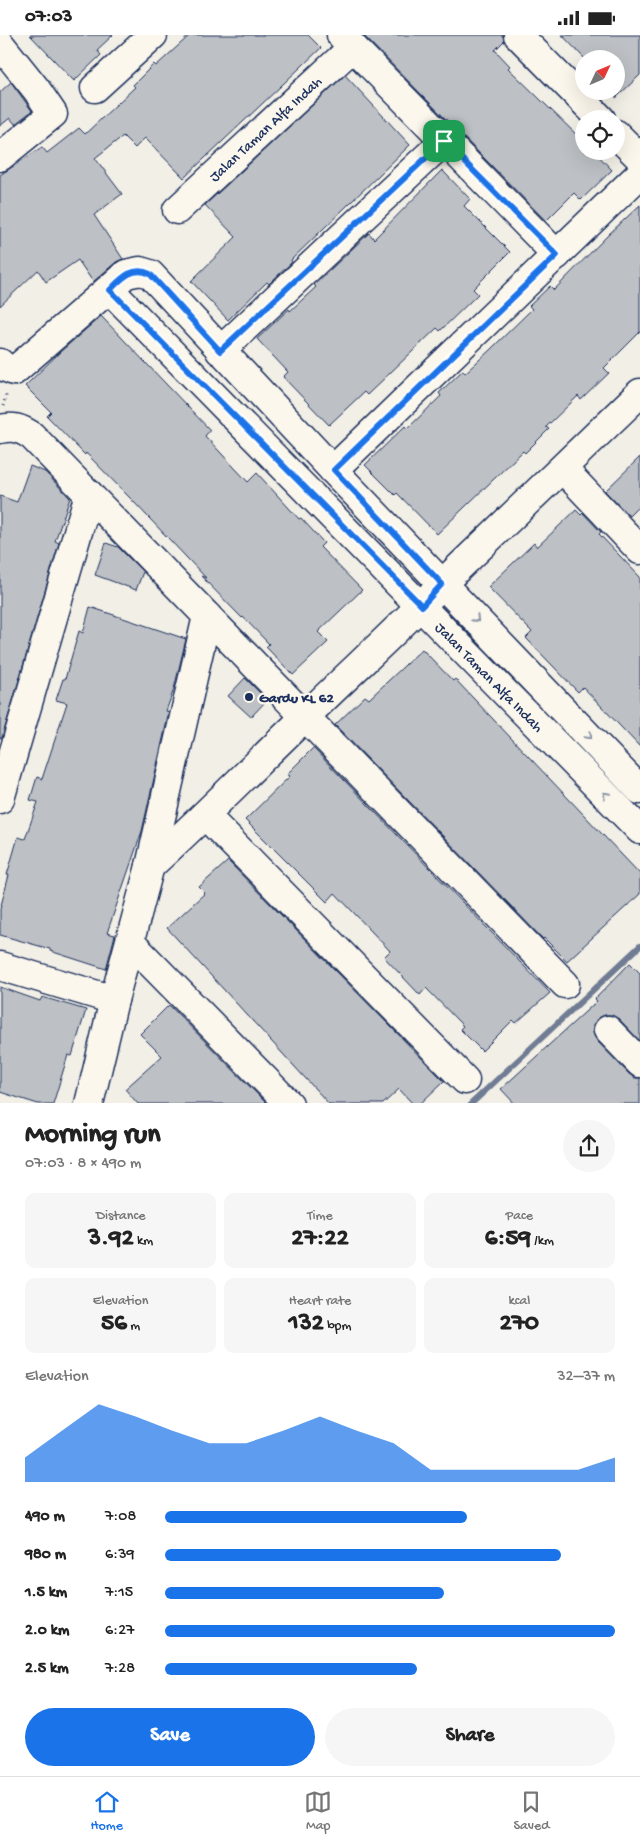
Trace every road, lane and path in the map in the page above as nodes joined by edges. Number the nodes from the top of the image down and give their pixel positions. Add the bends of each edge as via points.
1 (153, 35) edge
2 (518, 35) edge
3 (347, 41) edge
4 (0, 44) edge
5 (96, 89) dead end
6 (592, 110) edge
7 (444, 141) junction
8 (625, 143) edge
9 (0, 157) edge
10 (640, 158) edge
11 (640, 174) edge
12 (178, 210) dead end
13 (557, 255) junction
14 (110, 290) junction
15 (220, 351) junction
16 (0, 363) edge
17 (640, 393) edge
18 (0, 429) edge
19 (563, 469) junction
20 (334, 470) junction
21 (88, 494) junction
22 (640, 550) edge
23 (443, 580) junction
24 (422, 606) junction
25 (207, 617) junction
26 (304, 717) junction
27 (640, 789) edge
28 (0, 799) edge
29 (206, 815) junction
30 (640, 830) edge
31 (150, 867) junction
32 (130, 942) junction
33 (0, 966) edge
34 (566, 984) dead end
35 (114, 1000) junction
36 (608, 1030) dead end
37 (640, 1063) edge
38 (465, 1080) dead end
39 (91, 1102) edge
40 (289, 1103) edge

1 - 5 street
2 - 6 street
3 - 7 street, Jalan Taman Alfa Indah
3 - 12 street, Jalan Taman Alfa Indah
4 - 9 street via 53,114
7 - 13 street, Jalan Taman Alfa Indah
7 - 15 street
8 - 10 street
11 - 13 street
13 - 20 street
14 - 15 street, Jalan Taman Alfa Indah via 126,274 144,271 150,274
14 - 16 street via 14,371
14 - 24 street, Jalan Taman Alfa Indah
15 - 20 street, Jalan Taman Alfa Indah
17 - 19 street
18 - 21 street via 22,429 32,436
19 - 22 street
19 - 23 street
20 - 23 street, Jalan Taman Alfa Indah
21 - 25 street
21 - 28 street
23 - 24 street
23 -> 27 street, Jalan Taman Alfa Indah
24 - 26 street
30 -> 24 street, Jalan Taman Alfa Indah
25 - 26 street
25 - 31 street
26 - 29 street
26 - 34 street
29 - 31 street
29 - 38 street
31 - 32 street
32 - 35 street
32 - 40 street
33 - 35 street
35 - 39 street
36 - 37 street

